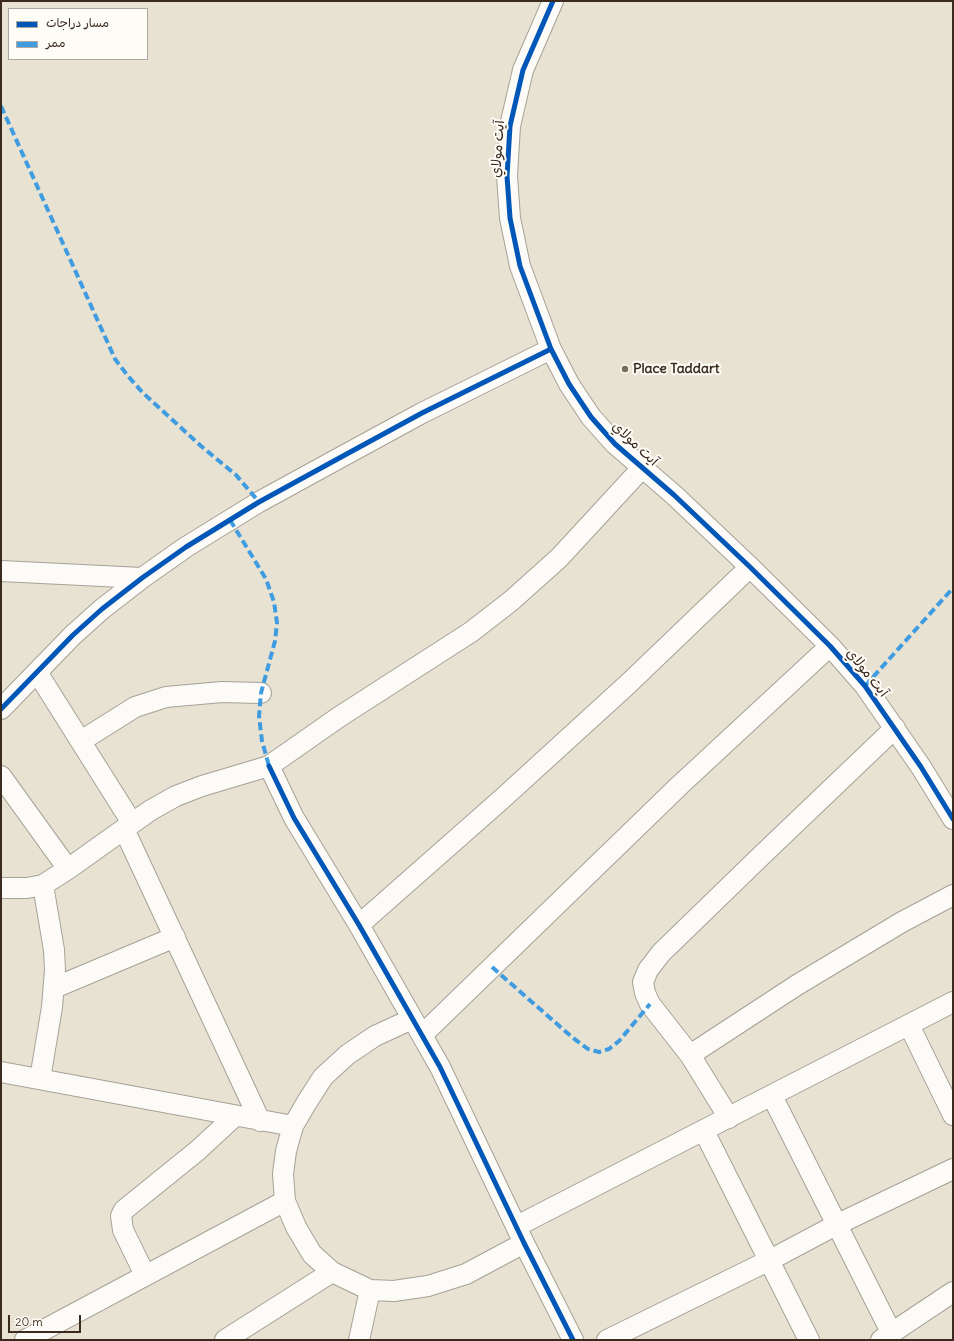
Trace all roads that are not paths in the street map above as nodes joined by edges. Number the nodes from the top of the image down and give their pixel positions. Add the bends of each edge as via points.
1 (553, 1) edge
2 (551, 349) junction
3 (642, 468) junction
4 (750, 567) junction
5 (1, 571) edge
6 (142, 578) junction
7 (830, 646) junction
8 (37, 672) junction
9 (261, 693) dead end
10 (1, 709) edge
11 (895, 728) junction
12 (81, 741) junction
13 (269, 766) junction
14 (1, 776) edge
15 (953, 819) edge
16 (128, 826) junction
17 (68, 869) junction
18 (43, 885) junction
19 (1, 888) edge
20 (953, 895) edge
21 (359, 925) junction
22 (175, 937) junction
23 (54, 988) junction
24 (953, 1002) edge
25 (909, 1025) junction
26 (417, 1027) junction
27 (690, 1055) junction
28 (1, 1072) edge
29 (40, 1079) junction
30 (772, 1096) junction
31 (953, 1115) edge
32 (235, 1116) junction
33 (729, 1118) junction
34 (260, 1121) junction
35 (294, 1126) junction
36 (704, 1131) junction
37 (953, 1169) edge
38 (285, 1201) junction
39 (836, 1225) junction
40 (520, 1234) junction
41 (770, 1260) junction
42 (332, 1272) junction
43 (145, 1275) junction
44 (370, 1290) junction
45 (953, 1292) edge
46 (886, 1337) edge
47 (26, 1340) edge
48 (226, 1340) edge
49 (359, 1340) edge
50 (573, 1340) edge
51 (608, 1340) edge
52 (810, 1340) edge

1 - 2 street, آيت مولاي via 523,70 510,126 507,176 510,218 520,266
2 - 3 street, آيت مولاي via 569,384 591,417 615,444
2 - 6 street via 422,413 259,502 186,547
3 - 4 street, آيت مولاي
3 - 13 street via 559,558 511,601 471,632 339,717
4 - 7 street, آيت مولاي
4 - 21 street via 628,684
5 - 6 street
6 - 8 street via 73,635
7 - 11 street, آيت مولاي
7 - 26 street
8 - 10 street
8 - 12 street
9 - 12 street via 222,692 166,697 135,707
11 - 15 street, آيت مولاي
11 - 27 street via 760,856 661,953 648,970 643,982 650,1004
12 - 16 street
13 - 16 street via 176,796
13 - 21 street via 294,818
14 - 17 street
16 - 17 street
16 - 22 street
17 - 18 street
18 - 19 street
18 - 23 street via 54,950
20 - 27 street via 902,922 798,985
21 - 26 street
22 - 23 street
22 - 34 street
23 - 29 street
24 - 25 street
25 - 30 street
25 - 31 street
26 - 35 street via 375,1036 347,1055 323,1077
26 - 40 street via 440,1067
27 - 33 street
28 - 29 street
29 - 32 street
30 - 33 street
30 - 39 street
32 - 34 street
32 - 43 street via 192,1156 124,1210 124,1230
33 - 36 street
34 - 35 street
35 - 38 street via 286,1151 283,1174
36 - 40 street
36 - 41 street
37 - 39 street
38 - 42 street via 296,1227 312,1254
38 - 43 street
39 - 41 street
39 - 46 street
40 - 44 street via 466,1274 428,1286
40 - 50 street
41 - 51 street
41 - 52 street
42 - 44 street
42 - 48 street
43 - 47 street
44 - 49 street
45 - 46 street

